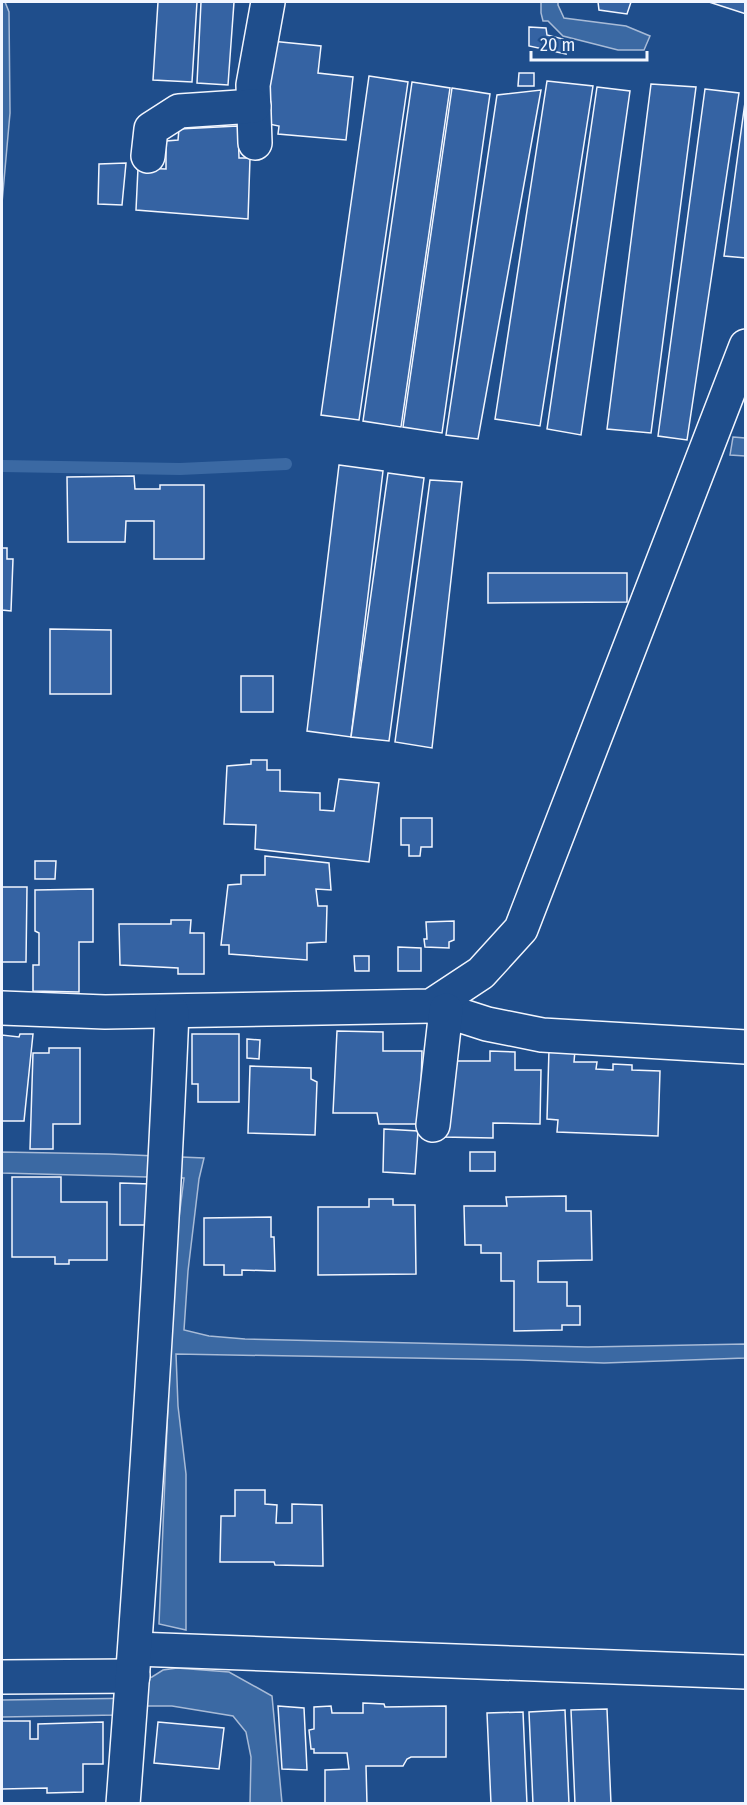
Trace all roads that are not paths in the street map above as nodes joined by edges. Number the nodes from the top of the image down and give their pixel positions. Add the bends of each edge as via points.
1 (268, 2) edge
2 (254, 106) junction
3 (255, 143) dead end
4 (148, 156) dead end
5 (746, 346) edge
6 (2, 1008) edge
7 (438, 1008) junction
8 (172, 1012) junction
9 (746, 1047) edge
10 (433, 1125) dead end
11 (134, 1663) junction
12 (746, 1672) edge
13 (2, 1677) edge
14 (123, 1803) edge

1 - 2 street via 253,85
2 - 3 street
2 - 4 street via 179,111 151,129
5 - 7 street via 521,929 481,972
6 - 8 street
7 - 8 street
7 - 9 street via 487,1024 542,1035
7 - 10 street
8 - 11 street
11 - 12 street
11 - 13 street
11 - 14 street

